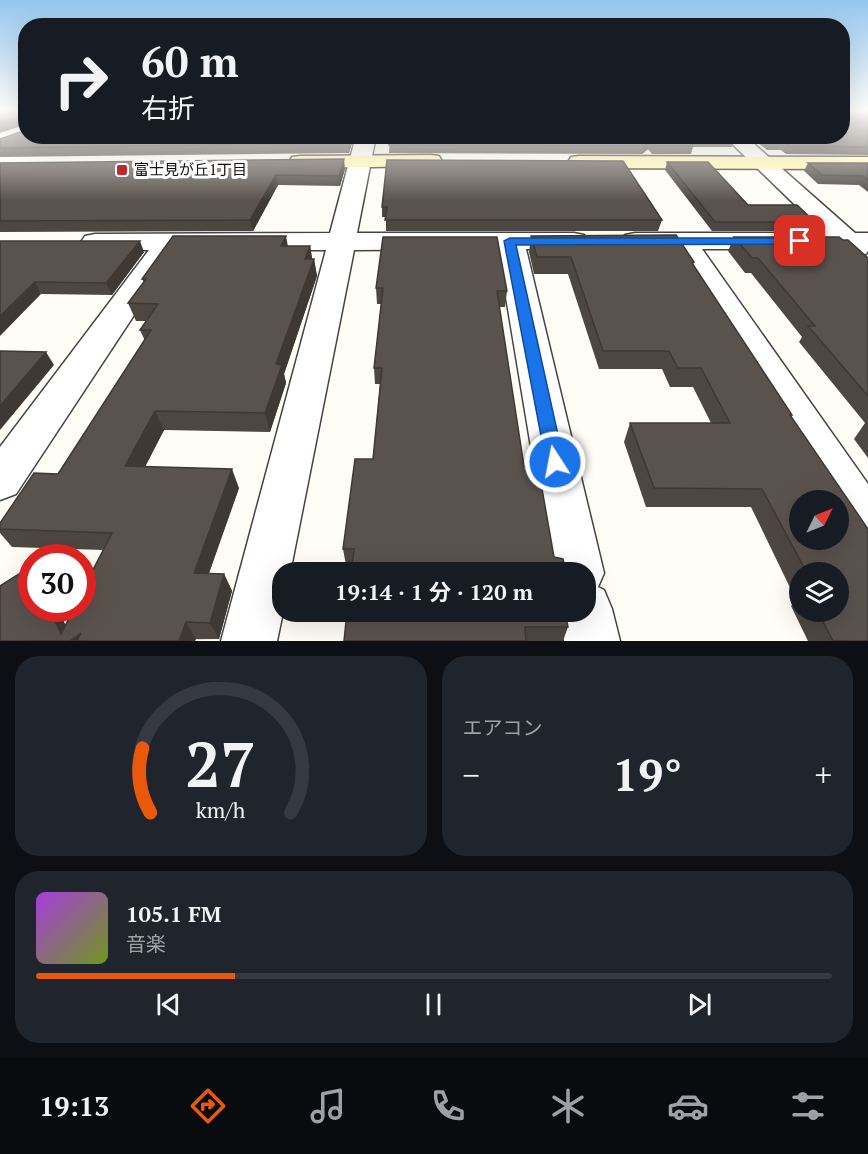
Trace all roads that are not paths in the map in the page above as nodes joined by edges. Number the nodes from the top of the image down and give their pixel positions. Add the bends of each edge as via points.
1 (742, 144) edge
2 (362, 149) edge
3 (275, 162) edge
4 (454, 162) edge
5 (561, 162) edge
6 (763, 163) junction
7 (868, 163) edge
8 (340, 241) junction
9 (510, 241) junction
10 (682, 241) junction
11 (858, 241) edge
12 (68, 242) edge
13 (169, 242) junction
14 (868, 259) edge
15 (0, 481) edge
16 (868, 523) edge
17 (576, 562) edge
18 (588, 622) edge
19 (249, 641) edge
20 (592, 641) edge

1 - 6 street
2 - 3 street
2 - 4 street
2 - 8 street
5 - 6 street
6 - 7 street
6 - 11 street
8 - 9 street
8 - 13 street
8 - 19 street
9 - 10 street
9 - 17 street
10 - 11 street
10 - 16 street
11 - 14 street
12 - 13 street
13 - 15 street
18 - 20 street

